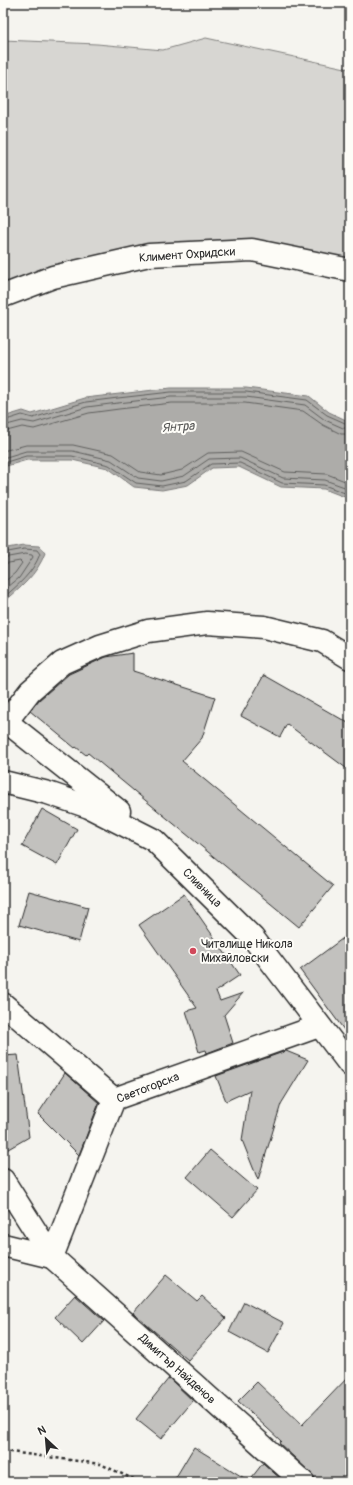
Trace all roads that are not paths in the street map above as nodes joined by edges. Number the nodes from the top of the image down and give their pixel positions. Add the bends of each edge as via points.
1 (350, 270) edge
2 (3, 296) edge
3 (350, 658) edge
4 (5, 721) edge
5 (3, 782) edge
6 (154, 840) junction
7 (3, 1004) edge
8 (319, 1026) junction
9 (350, 1065) edge
10 (114, 1098) junction
11 (3, 1180) edge
12 (3, 1245) edge
13 (52, 1257) junction
14 (303, 1482) edge

1 - 2 street, Климент Охридски via 252,250 149,255 53,277
3 - 4 street via 322,641 264,627 207,623 148,631 100,646 62,663 30,691
4 - 6 street
5 - 6 street, Сливница via 89,807
6 - 8 street, Сливница via 253,938
7 - 10 street
8 - 9 street, Сливница
8 - 10 street, Светогорска
10 - 13 street, Светогорска
11 - 13 street
12 - 13 street
13 - 14 street, Димитър Найденов

